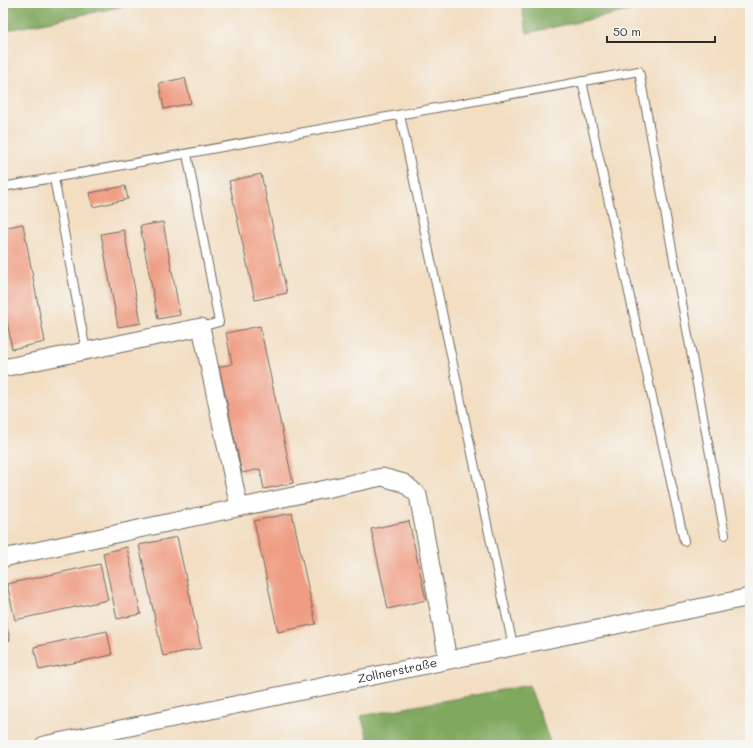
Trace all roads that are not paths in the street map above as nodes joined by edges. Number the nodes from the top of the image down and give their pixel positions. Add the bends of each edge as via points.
1 (582, 81) junction
2 (400, 115) junction
3 (188, 154) junction
4 (54, 178) junction
5 (3, 188) edge
6 (202, 327) junction
7 (86, 351) junction
8 (3, 368) edge
9 (239, 507) junction
10 (725, 535) dead end
11 (684, 540) dead end
12 (3, 558) edge
13 (750, 597) edge
14 (513, 646) junction
15 (448, 660) junction
16 (44, 745) edge

1 - 2 lane
1 - 10 lane via 639,71
1 - 11 lane
2 - 3 lane
2 - 14 lane
3 - 4 lane
3 - 6 lane via 219,322
4 - 5 lane
4 - 7 lane
6 - 7 street
6 - 9 street
7 - 8 street
9 - 12 street
9 - 15 street via 382,477 404,483 418,495
13 - 14 street, Zollnerstraße
14 - 15 street, Zollnerstraße
15 - 16 street, Zollnerstraße

